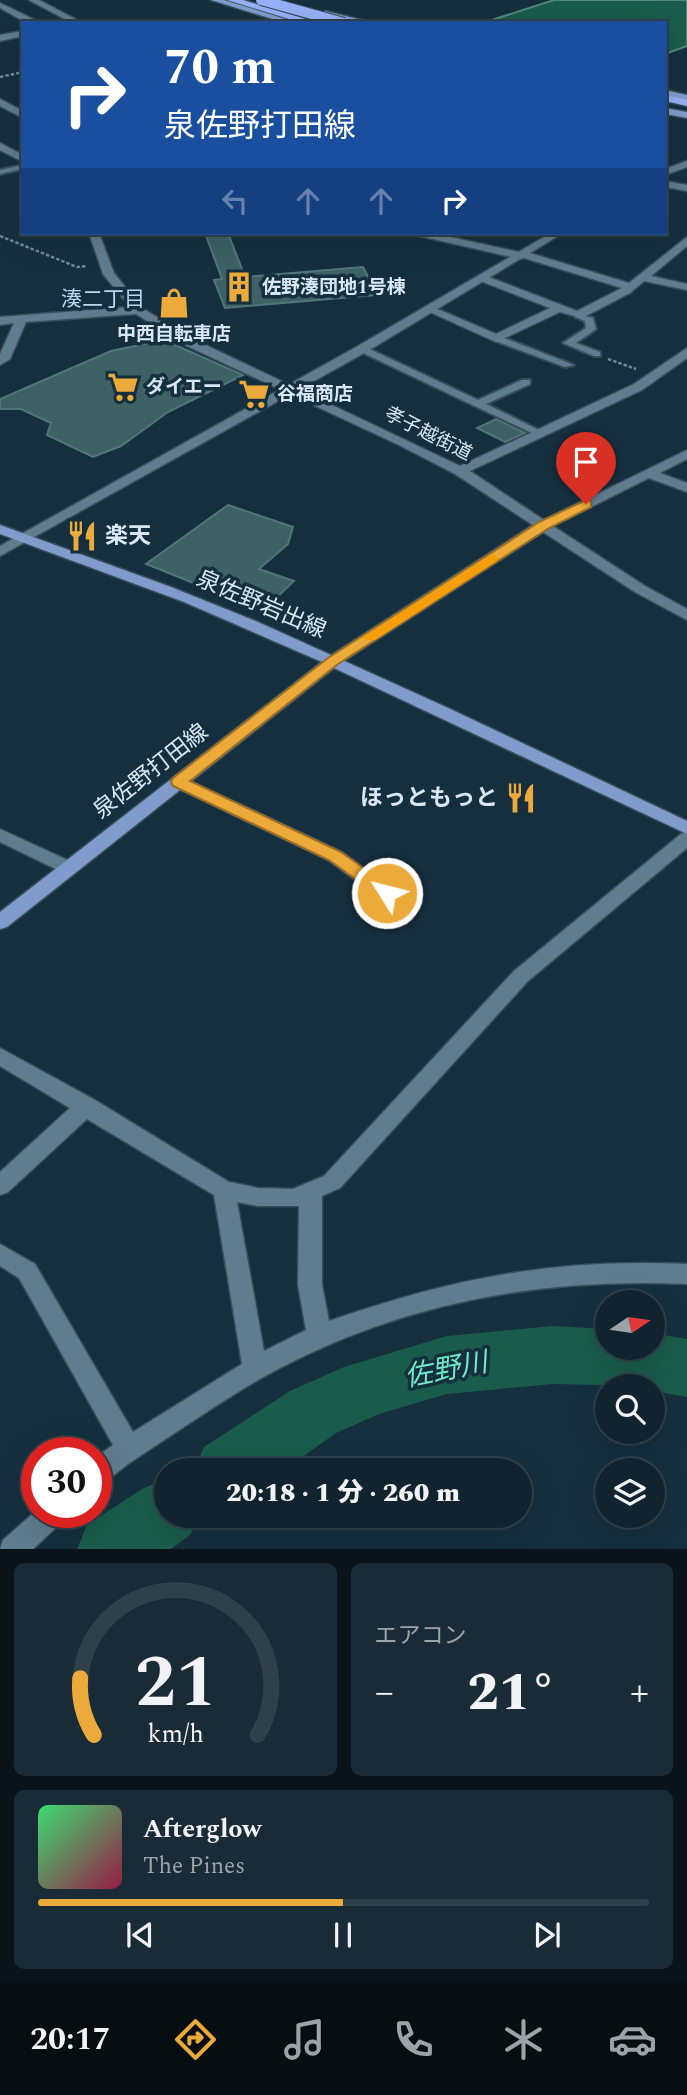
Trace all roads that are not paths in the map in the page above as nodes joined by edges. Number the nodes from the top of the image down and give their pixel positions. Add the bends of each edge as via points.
1 (33, 0) edge
2 (215, 0) edge
3 (232, 0) edge
4 (261, 0) edge
5 (278, 0) edge
6 (0, 5) edge
7 (344, 20) edge
8 (30, 21) edge
9 (75, 21) edge
10 (288, 21) edge
11 (307, 21) edge
12 (21, 33) edge
13 (0, 38) edge
14 (667, 96) edge
15 (687, 101) edge
16 (0, 102) edge
17 (667, 108) edge
18 (5, 109) edge
19 (687, 113) edge
20 (0, 146) edge
21 (21, 158) edge
22 (687, 163) edge
23 (21, 167) edge
24 (667, 170) edge
25 (0, 172) edge
26 (667, 184) edge
27 (687, 188) edge
28 (95, 235) edge
29 (428, 235) edge
30 (555, 235) edge
31 (687, 240) edge
32 (521, 255) junction
33 (640, 277) junction
34 (482, 278) junction
35 (629, 287) junction
36 (687, 287) edge
37 (560, 308) junction
38 (429, 309) junction
39 (138, 310) junction
40 (578, 315) junction
41 (0, 321) edge
42 (21, 321) junction
43 (496, 338) junction
44 (362, 349) junction
45 (687, 352) edge
46 (597, 355) road end
47 (0, 361) edge
48 (569, 365) dead end
49 (526, 382) dead end
50 (288, 390) junction
51 (479, 403) junction
52 (540, 433) junction
53 (687, 454) edge
54 (460, 471) junction
55 (649, 473) junction
56 (687, 488) edge
57 (544, 525) junction
58 (0, 529) edge
59 (23, 538) junction
60 (0, 552) edge
61 (687, 615) edge
62 (333, 661) junction
63 (179, 782) junction
64 (687, 828) edge
65 (0, 835) edge
66 (687, 838) edge
67 (69, 868) junction
68 (387, 893) dead end
69 (0, 922) edge
70 (0, 1056) edge
71 (87, 1106) junction
72 (0, 1186) edge
73 (224, 1190) junction
74 (312, 1191) junction
75 (0, 1254) edge
76 (687, 1274) edge
77 (320, 1337) junction
78 (255, 1370) junction
79 (129, 1449) junction
80 (112, 1462) edge
81 (36, 1528) edge
82 (13, 1549) edge

1 - 9 street
2 - 10 main road
3 - 11 highway
4 - 7 highway, bridge
5 - 7 main road
6 - 8 street
12 - 13 street
14 - 15 highway
16 - 18 street
17 - 19 highway
20 - 21 street
22 - 24 street
23 - 25 lane
26 - 27 street
28 - 39 street, 孝子越街道 via 109,274
29 - 32 street
30 - 32 street
31 - 33 street
32 - 34 street
32 - 35 street
33 - 35 street
33 - 36 street
34 - 37 street
34 - 38 street
35 - 40 street
37 - 40 street
37 - 43 street
38 - 43 street
38 - 44 street
39 - 42 street
39 - 50 street, 孝子越街道 via 191,343
40 - 46 lane via 590,320 591,329 568,343
41 - 42 street
42 - 47 street
43 - 48 lane
44 - 50 street
44 - 51 lane
45 - 52 street via 638,387
49 - 51 lane
50 - 54 street, 孝子越街道
50 - 59 street
51 - 52 lane
52 - 54 street
53 - 55 street
54 - 57 street, 孝子越街道
55 - 56 street
55 - 57 street
57 - 61 street, 孝子越街道
57 - 62 street
58 - 59 main road, 泉佐野岩出線
59 - 60 street
59 - 62 main road, 泉佐野岩出線 via 187,598
62 - 63 main road, 泉佐野打田線
62 - 64 main road, 泉佐野岩出線
63 - 67 main road, 泉佐野打田線
63 - 68 street via 335,856
65 - 67 street
66 - 74 street via 521,976 332,1182
67 - 69 main road, 泉佐野打田線
70 - 71 street
71 - 72 street
71 - 73 street
73 - 74 street via 295,1198
73 - 78 street
74 - 77 street via 310,1285
75 - 79 street via 27,1271
76 - 77 street via 562,1275 474,1287 391,1309
77 - 78 street
78 - 79 street
79 - 80 street
81 - 82 street

